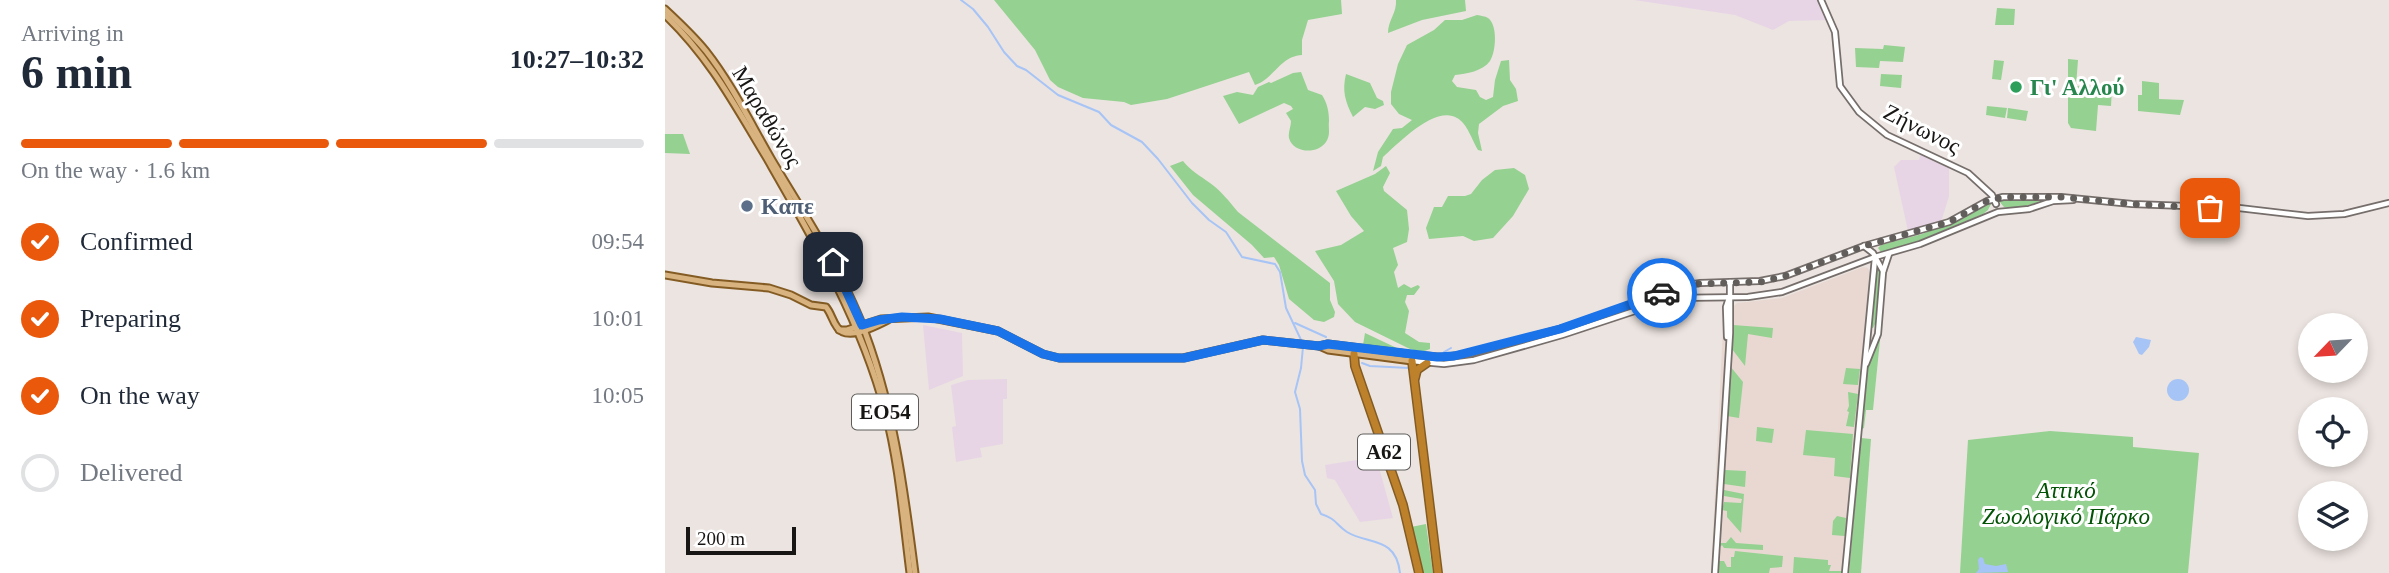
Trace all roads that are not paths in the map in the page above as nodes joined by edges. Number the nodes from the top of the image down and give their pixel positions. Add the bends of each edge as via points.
1 (1821, 0) edge
2 (665, 9) edge
3 (665, 15) edge
4 (2077, 199) junction
5 (1995, 201) junction
6 (2389, 203) edge
7 (2006, 211) junction
8 (1990, 215) junction
9 (1879, 242) junction
10 (1864, 246) junction
11 (1889, 254) junction
12 (1874, 255) junction
13 (1857, 264) junction
14 (1873, 269) junction
15 (1883, 272) junction
16 (665, 275) edge
17 (1730, 282) junction
18 (1709, 297) junction
19 (1730, 297) junction
20 (1726, 307) junction
21 (851, 318) junction
22 (889, 319) junction
23 (879, 324) junction
24 (1878, 325) junction
25 (863, 327) junction
26 (841, 330) junction
27 (856, 330) junction
28 (1867, 331) junction
29 (1728, 346) junction
30 (871, 348) junction
31 (1354, 351) junction
32 (1410, 357) junction
33 (1427, 363) junction
34 (1864, 368) junction
35 (1414, 378) junction
36 (912, 573) edge
37 (1419, 573) edge
38 (1438, 573) edge
39 (1715, 573) edge
40 (1845, 573) edge

1 - 5 street, Ζήνωνος via 1835,32 1840,86 1859,112 1887,135 1968,173
2 - 25 main road, Μαραθώνος / ΕΟ54 via 695,38 720,72 833,262
3 - 21 main road, Μαραθώνος / ΕΟ54 via 696,46 721,81 811,236
4 - 5 street via 2033,196
4 - 6 street via 2308,216 2344,214
4 - 7 street
5 - 7 street, Ζήνωνος
5 - 8 street
5 - 9 street via 1953,221
7 - 8 street
8 - 11 street
9 - 10 street
9 - 12 street
10 - 12 street
10 - 17 street via 1785,276
11 - 12 street
11 - 15 street
12 - 13 street
12 - 14 street
12 - 15 street
13 - 14 street
13 - 19 street via 1782,292
14 - 28 street
15 - 24 street
16 - 26 main road via 780,291 826,307
17 - 19 street
17 - 32 street via 1680,287 1560,329 1472,353
18 - 19 street
18 - 20 street
18 - 33 street via 1666,300 1474,360
19 - 20 street
19 - 29 street
20 - 29 street
21 - 26 main road via 851,325
21 - 27 main road, Μαραθώνος / ΕΟ54
22 - 23 main road
22 - 25 main road
22 - 31 main road via 928,317 998,331 1059,358 1184,358 1256,341
23 - 25 main road
23 - 30 main road via 871,334
24 - 28 street
24 - 34 street
25 - 27 main road
25 - 30 main road, Μαραθώνος / ΕΟ54
26 - 27 main road
27 - 36 main road, Μαραθώνος / ΕΟ54 via 890,429
28 - 34 street
29 - 39 street
30 - 36 main road, Μαραθώνος / ΕΟ54 via 899,455
31 - 32 main road
31 - 32 main road via 1384,358
31 - 37 highway, Α62 via 1403,505
32 - 33 street
32 - 35 highway
33 - 35 highway
34 - 40 street
35 - 38 highway, Α62

